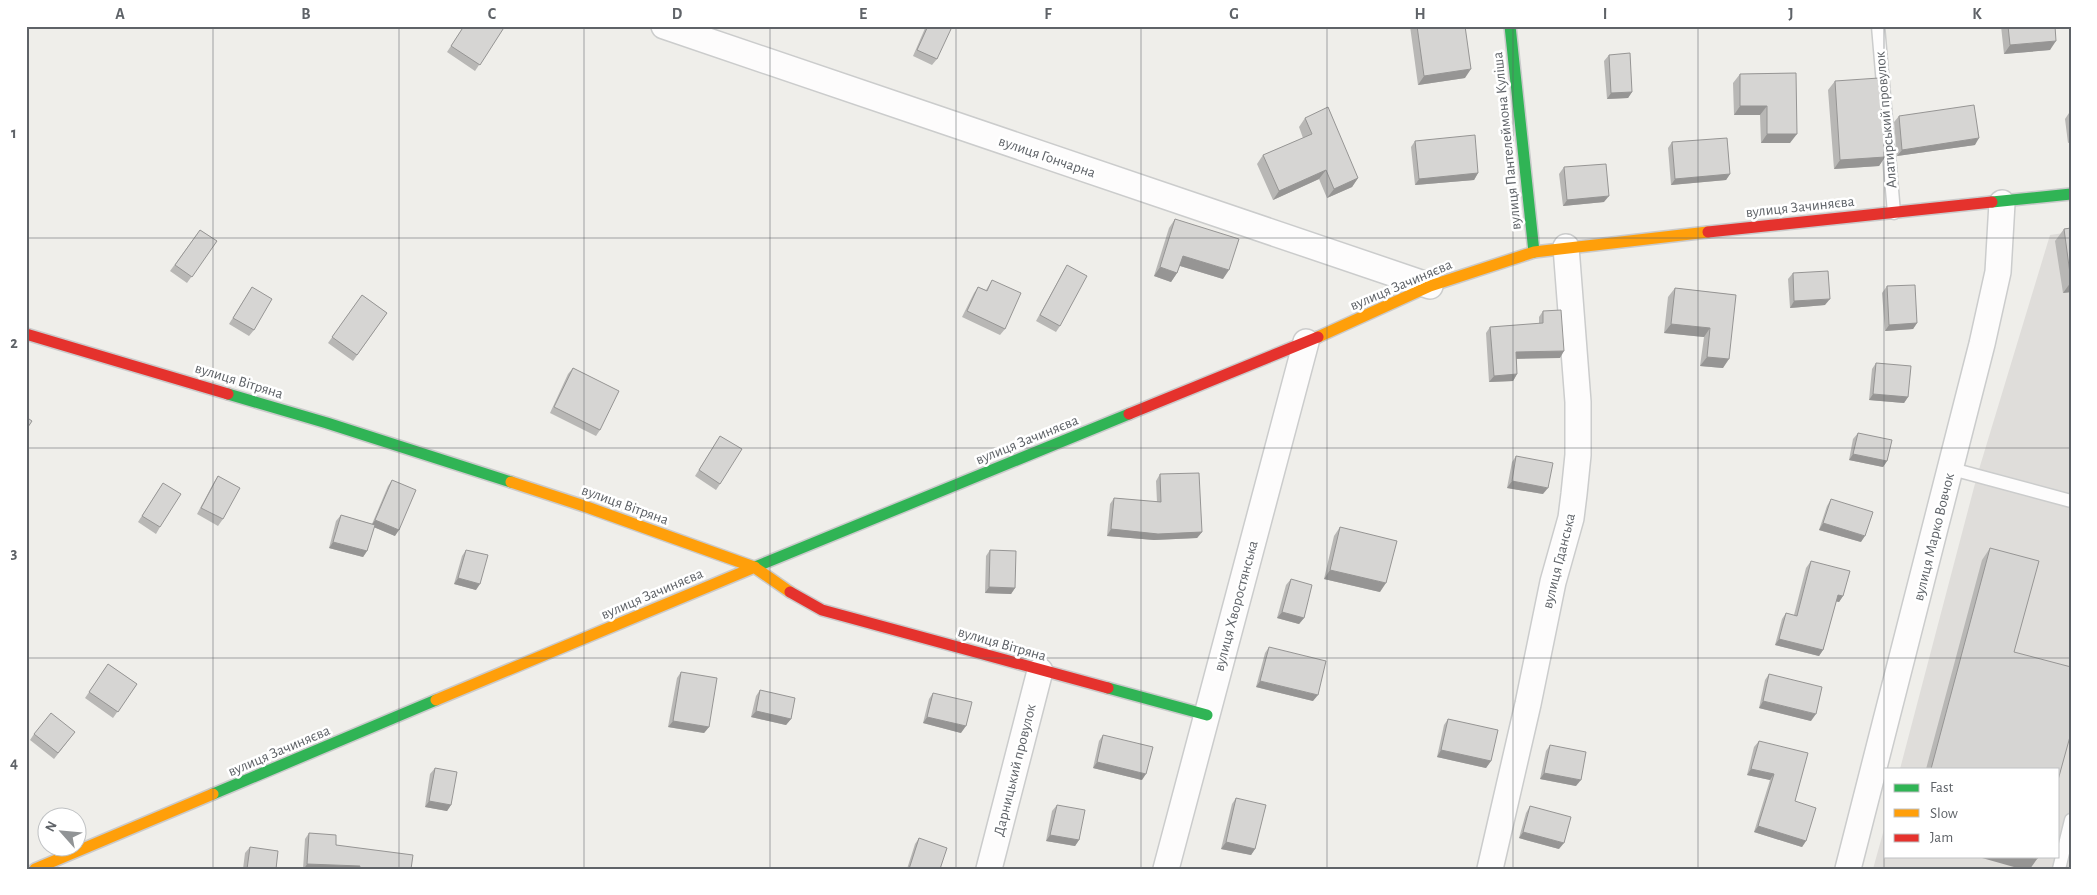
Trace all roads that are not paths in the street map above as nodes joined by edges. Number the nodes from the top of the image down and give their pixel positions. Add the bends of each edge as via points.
1 (664, 26) edge
2 (1510, 26) edge
3 (1878, 26) edge
4 (2071, 194) edge
5 (2002, 203) junction
6 (1894, 213) junction
7 (1566, 247) junction
8 (1534, 252) junction
9 (1430, 286) junction
10 (26, 334) edge
11 (1306, 342) junction
12 (1952, 469) junction
13 (2071, 501) edge
14 (754, 567) junction
15 (1040, 671) junction
16 (1207, 715) junction
17 (2071, 820) edge
18 (35, 869) edge
19 (989, 869) edge
20 (1166, 869) edge
21 (1490, 869) edge
22 (1848, 869) edge
23 (2059, 869) edge

1 - 9 street, вулиця Гончарна
2 - 8 main road, вулиця Пантелеймона Куліша
3 - 6 lane, Алатирський провулок
4 - 5 main road, вулиця Зачиняєва
5 - 6 main road, вулиця Зачиняєва
5 - 12 street, вулиця Марко Вовчок via 1998,272
6 - 7 main road, вулиця Зачиняєва
7 - 8 main road, вулиця Зачиняєва
7 - 21 street, вулиця Гданська via 1578,402 1574,494
8 - 9 main road, вулиця Зачиняєва
9 - 11 main road, вулиця Зачиняєва
10 - 14 main road, вулиця Вітряна via 327,423 527,487
11 - 14 main road, вулиця Зачиняєва
11 - 16 street, вулиця Хворостянська
12 - 13 lane
12 - 22 street, вулиця Марко Вовчок
14 - 15 main road, вулиця Вітряна via 822,610
14 - 18 main road, вулиця Зачиняєва
15 - 16 main road, вулиця Вітряна
15 - 19 street, Дарницький провулок
16 - 20 street, вулиця Хворостянська
17 - 23 lane

